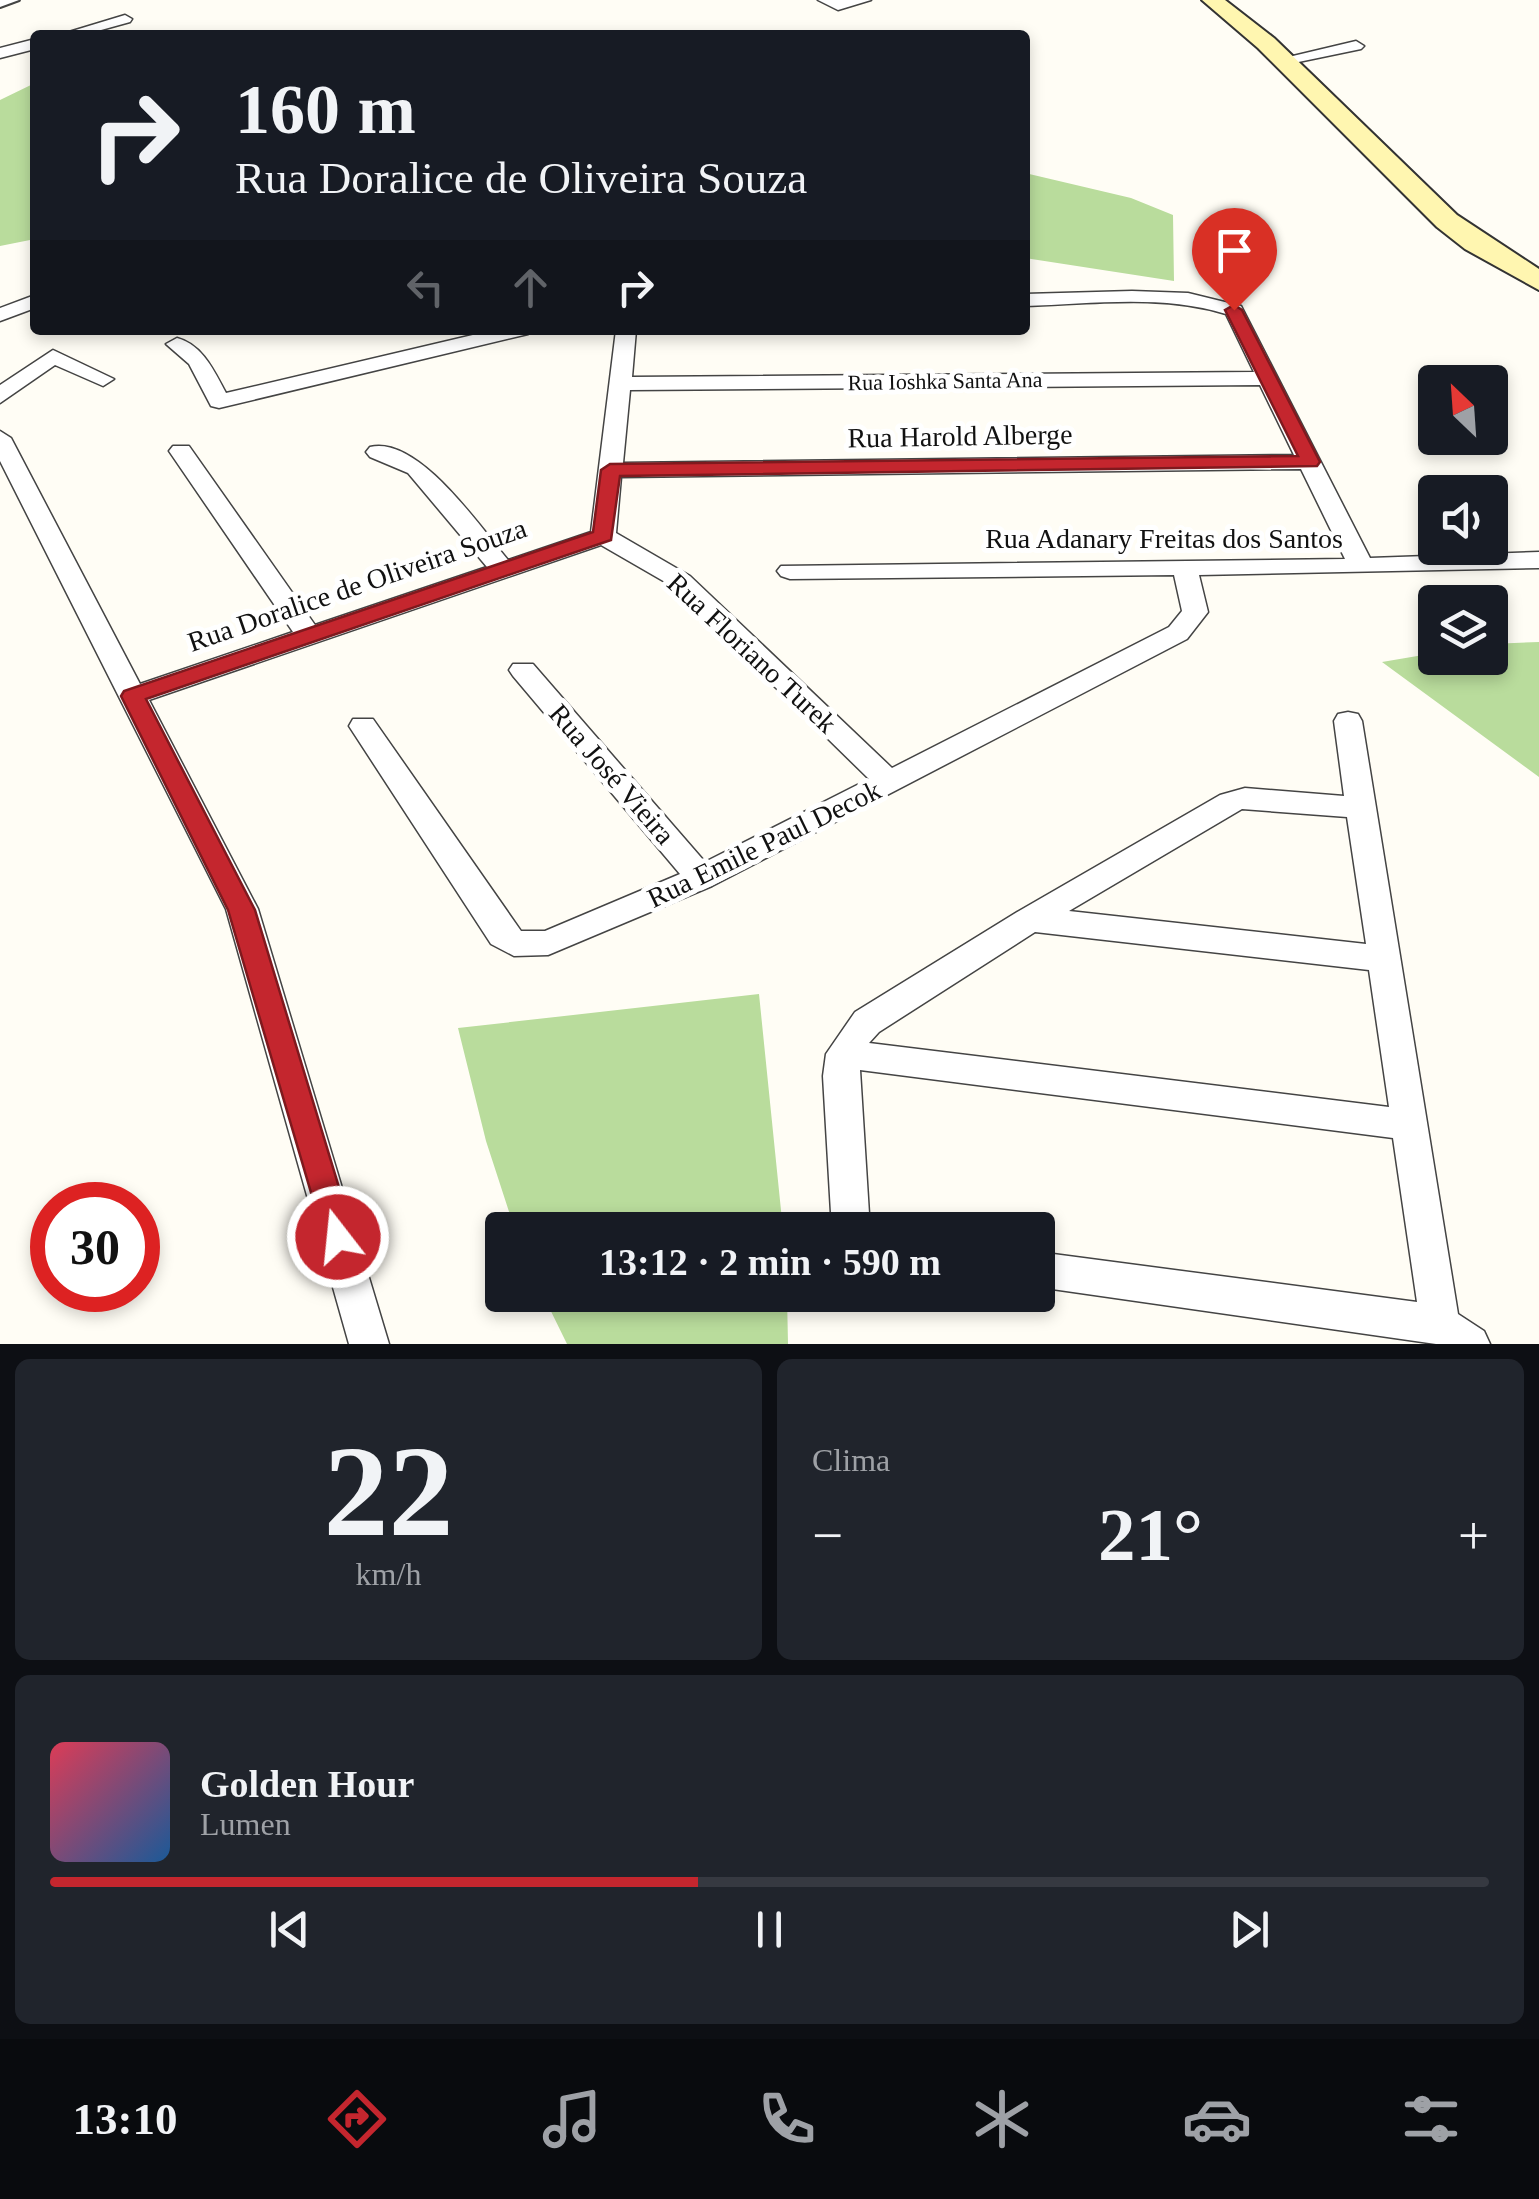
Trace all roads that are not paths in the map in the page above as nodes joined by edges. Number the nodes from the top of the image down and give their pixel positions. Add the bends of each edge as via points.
1 (10, 0) edge
2 (825, 0) edge
3 (864, 0) edge
4 (1212, 0) edge
5 (0, 2) edge
6 (125, 18) dead end
7 (83, 30) edge
8 (30, 45) edge
9 (1356, 46) dead end
10 (0, 53) edge
11 (1284, 60) junction
12 (1532, 271) edge
13 (1030, 300) edge
14 (30, 303) edge
15 (0, 315) edge
16 (499, 335) edge
17 (625, 335) edge
18 (178, 344) dead end
19 (1270, 378) junction
20 (103, 379) dead end
21 (620, 384) junction
22 (0, 396) edge
23 (0, 438) edge
24 (181, 450) dead end
25 (378, 452) dead end
26 (1310, 462) junction
27 (610, 470) junction
28 (603, 536) junction
29 (1539, 560) edge
30 (1361, 566) junction
31 (1185, 568) junction
32 (503, 570) junction
33 (790, 571) dead end
34 (309, 636) junction
35 (523, 670) dead end
36 (132, 696) junction
37 (1348, 721) dead end
38 (363, 726) dead end
39 (890, 783) junction
40 (1362, 808) junction
41 (701, 878) junction
42 (1030, 920) junction
43 (1385, 959) junction
44 (844, 1054) junction
45 (1410, 1124) junction
46 (850, 1212) edge
47 (1055, 1273) edge
48 (1455, 1334) edge
49 (369, 1344) edge

1 - 5 street
2 - 3 street via 838,6
4 - 11 main road
6 - 7 street
8 - 10 street
9 - 11 street
11 - 12 main road via 1447,221
13 - 19 street via 1225,307 1239,315
14 - 15 street
16 - 18 street via 219,400 198,361
17 - 21 street
19 - 21 street, Rua Ioshka Santa Ana
19 - 26 street
20 - 22 street via 53,356
21 - 27 street
23 - 36 street
24 - 34 street
25 - 32 street via 416,468
26 - 27 street, Rua Harold Alberge
26 - 30 street
27 - 28 street
28 - 32 street, Rua Doralice de Oliveira Souza
28 - 39 street, Rua Floriano Turek via 682,581
29 - 30 street, Rua Adanary Freitas dos Santos
30 - 31 street, Rua Adanary Freitas dos Santos
31 - 33 street, Rua Adanary Freitas dos Santos
31 - 39 street, Rua Emile Paul Decok via 1195,612 1178,633
32 - 34 street, Rua Doralice de Oliveira Souza
34 - 36 street, Rua Doralice de Oliveira Souza
35 - 41 street, Rua José Vieira
36 - 49 street via 242,910
37 - 40 street
38 - 41 street, Rua Emile Paul Decok via 514,944 548,944
39 - 41 street, Rua Emile Paul Decok
40 - 42 street via 1231,802
40 - 43 street
42 - 43 street
42 - 44 street via 866,1022
43 - 45 street
44 - 45 street
44 - 46 street
45 - 48 street
47 - 48 street

